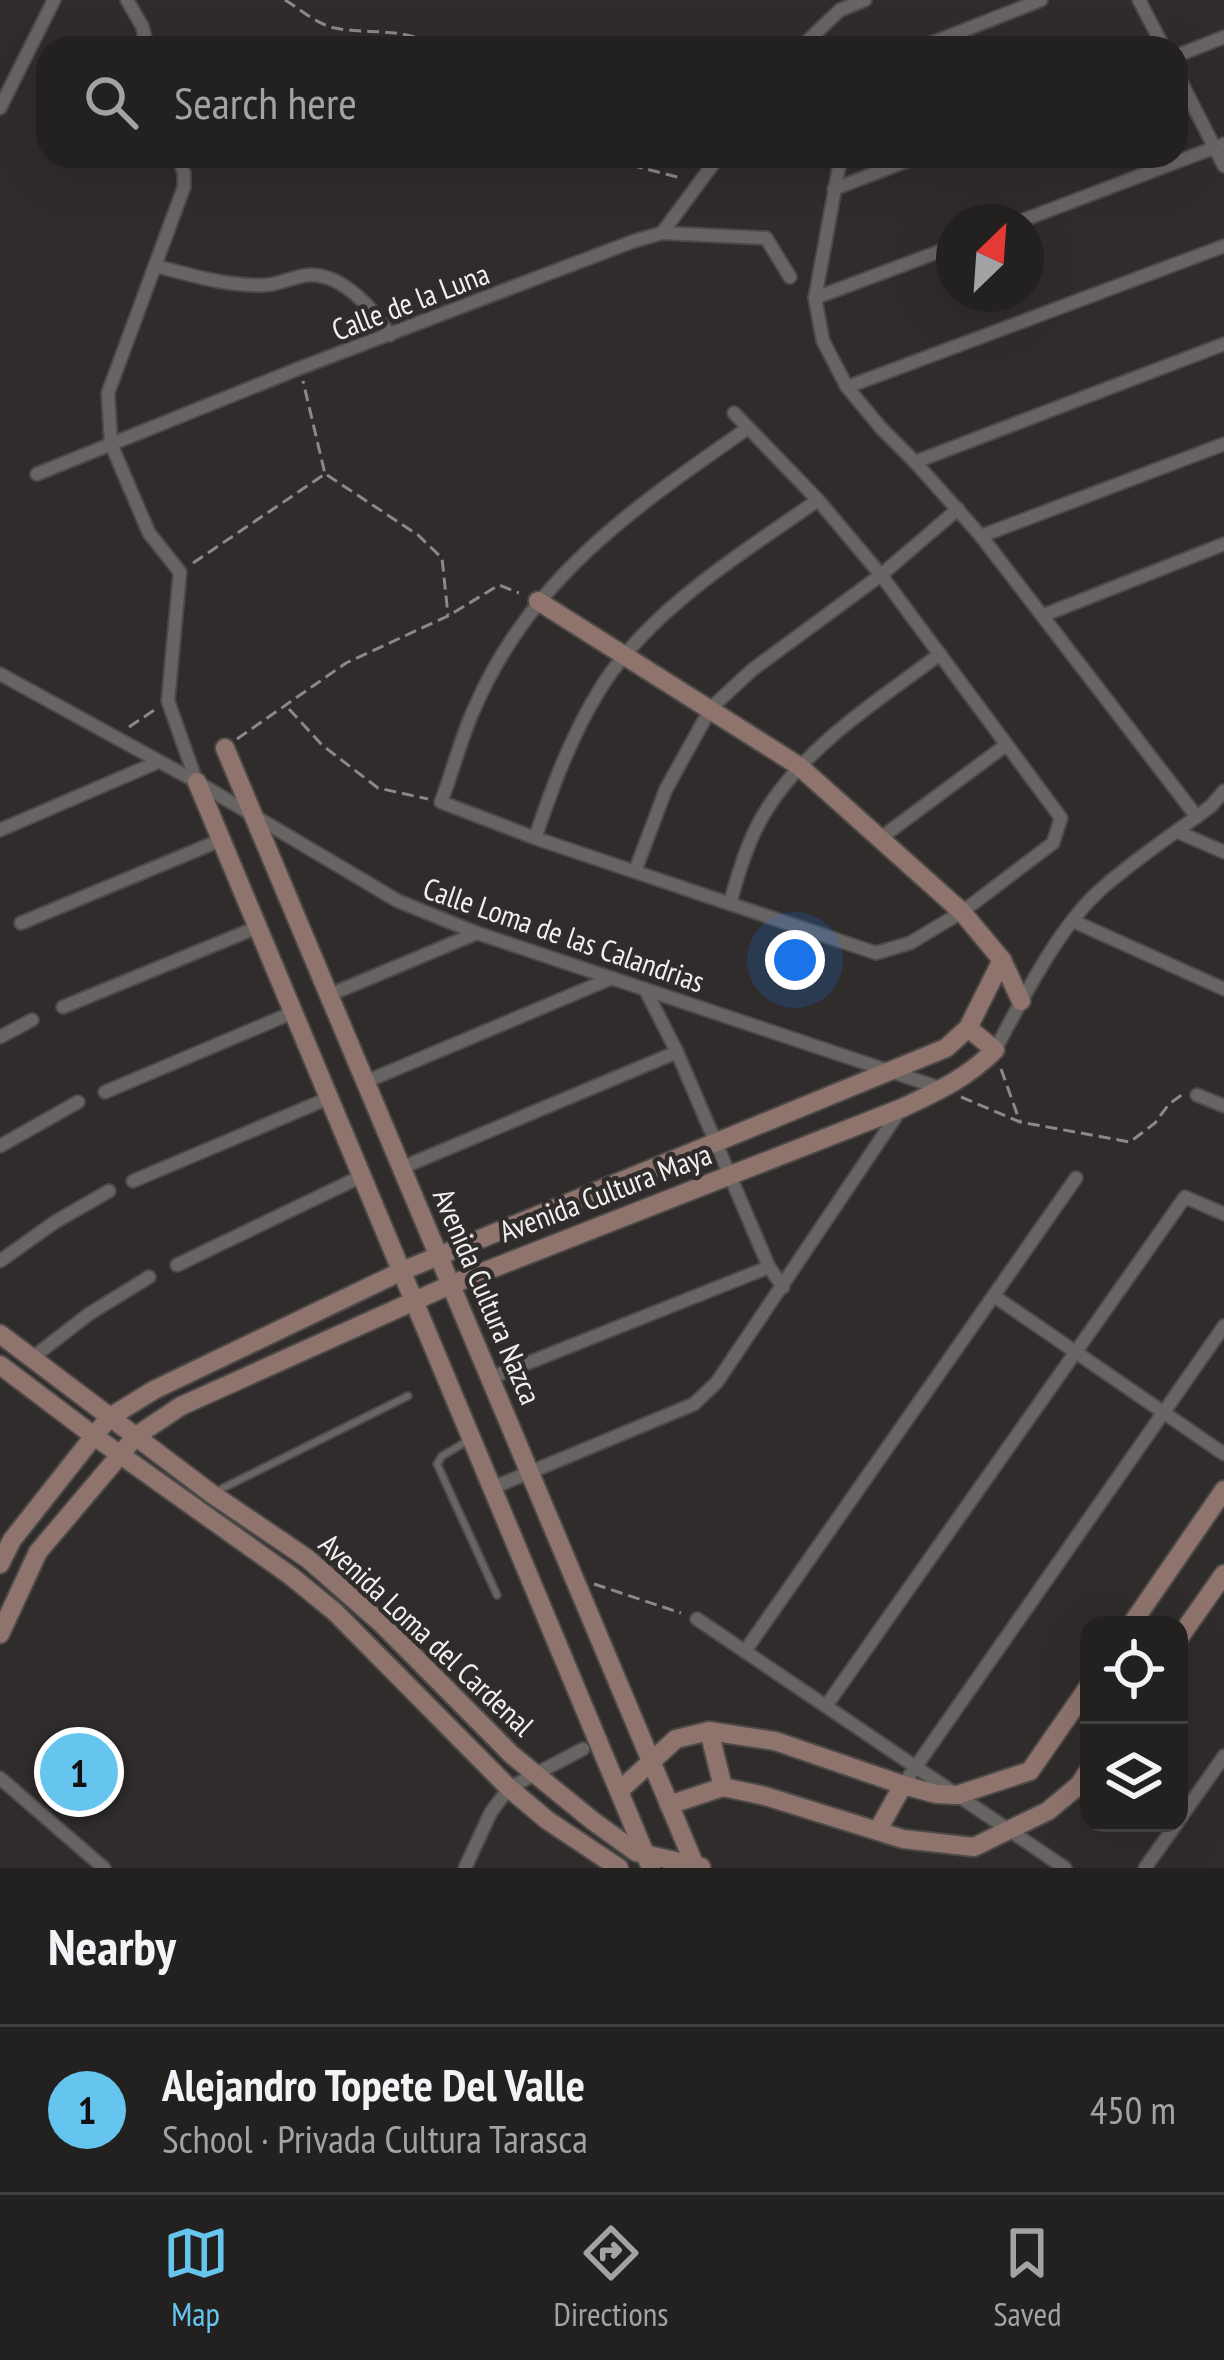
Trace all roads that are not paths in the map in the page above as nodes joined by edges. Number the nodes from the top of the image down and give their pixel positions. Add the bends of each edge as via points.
1 (54, 0) edge
2 (127, 0) edge
3 (865, 0) edge
4 (1041, 0) edge
5 (1139, 0) edge
6 (145, 36) edge
7 (813, 36) edge
8 (950, 36) edge
9 (1158, 36) edge
10 (1224, 37) edge
11 (1188, 51) edge
12 (1188, 92) edge
13 (0, 108) edge
14 (1220, 146) edge
15 (1188, 158) edge
16 (1224, 166) edge
17 (180, 168) edge
18 (709, 168) edge
19 (838, 168) edge
20 (889, 168) edge
21 (1162, 168) edge
22 (834, 189) junction
23 (1044, 212) edge
24 (662, 233) junction
25 (1224, 246) edge
26 (936, 253) edge
27 (156, 266) junction
28 (790, 277) dead end
29 (815, 298) junction
30 (390, 335) junction
31 (1224, 344) edge
32 (847, 387) junction
33 (734, 413) dead end
34 (748, 428) junction
35 (111, 444) junction
36 (1224, 444) edge
37 (916, 462) junction
38 (37, 474) dead end
39 (818, 500) junction
40 (958, 509) junction
41 (981, 536) junction
42 (1224, 544) edge
43 (881, 575) junction
44 (538, 601) junction
45 (1044, 615) junction
46 (940, 654) junction
47 (626, 656) junction
48 (0, 674) edge
49 (711, 708) junction
50 (1006, 745) junction
51 (225, 748) road end
52 (158, 762) junction
53 (800, 766) junction
54 (197, 782) junction
55 (1224, 791) edge
56 (253, 816) junction
57 (1197, 817) junction
58 (0, 830) edge
59 (1178, 832) junction
60 (535, 838) junction
61 (881, 838) junction
62 (221, 840) junction
63 (1224, 852) edge
64 (635, 871) junction
65 (730, 904) junction
66 (962, 912) junction
67 (1073, 921) junction
68 (21, 923) dead end
69 (258, 926) junction
70 (477, 933) junction
71 (1001, 960) junction
72 (612, 978) junction
73 (645, 989) junction
74 (1224, 989) edge
75 (329, 995) junction
76 (1021, 1001) junction
77 (63, 1007) dead end
78 (294, 1012) junction
79 (32, 1020) dead end
80 (968, 1028) junction
81 (0, 1037) edge
82 (995, 1050) junction
83 (676, 1052) junction
84 (888, 1070) junction
85 (365, 1082) junction
86 (943, 1089) junction
87 (105, 1092) dead end
88 (1197, 1095) road end
89 (329, 1098) junction
90 (78, 1102) dead end
91 (1224, 1106) edge
92 (902, 1108) junction
93 (716, 1142) junction
94 (0, 1146) edge
95 (401, 1168) junction
96 (729, 1175) junction
97 (362, 1177) junction
98 (1076, 1178) dead end
99 (133, 1181) dead end
100 (110, 1191) dead end
101 (1224, 1214) edge
102 (438, 1256) junction
103 (0, 1261) edge
104 (177, 1265) dead end
105 (769, 1267) junction
106 (402, 1271) junction
107 (149, 1277) dead end
108 (451, 1285) junction
109 (782, 1287) junction
110 (994, 1296) junction
111 (414, 1300) junction
112 (1224, 1326) edge
113 (0, 1334) edge
114 (1076, 1352) junction
115 (32, 1358) junction
116 (1, 1369) edge
117 (490, 1378) junction
118 (408, 1396) dead end
119 (1163, 1412) junction
120 (110, 1417) junction
121 (94, 1436) junction
122 (136, 1436) junction
123 (472, 1438) junction
124 (118, 1454) junction
125 (1224, 1454) edge
126 (530, 1472) junction
127 (492, 1488) junction
128 (1224, 1490) edge
129 (212, 1494) junction
130 (308, 1559) junction
131 (0, 1564) edge
132 (1224, 1574) edge
133 (291, 1576) junction
134 (497, 1595) dead end
135 (351, 1597) junction
136 (335, 1612) junction
137 (1137, 1616) edge
138 (698, 1619) road end
139 (1188, 1625) edge
140 (0, 1634) edge
141 (745, 1651) junction
142 (1080, 1699) edge
143 (826, 1706) junction
144 (709, 1731) junction
145 (583, 1749) dead end
146 (1224, 1756) edge
147 (650, 1761) junction
148 (916, 1767) junction
149 (534, 1775) junction
150 (0, 1778) edge
151 (1080, 1782) edge
152 (903, 1785) junction
153 (723, 1787) junction
154 (509, 1788) junction
155 (619, 1791) junction
156 (957, 1795) junction
157 (669, 1805) junction
158 (1188, 1808) edge
159 (878, 1830) junction
160 (1010, 1831) junction
161 (1171, 1832) edge
162 (648, 1861) edge
163 (699, 1867) edge
164 (104, 1868) edge
165 (465, 1868) edge
166 (619, 1868) edge
167 (1065, 1868) edge
168 (1145, 1868) edge

1 - 13 street
2 - 6 street
3 - 7 street
4 - 8 street
5 - 9 street
10 - 11 street
12 - 14 street
14 - 15 street
14 - 16 street
17 - 27 street via 184,188
18 - 24 street
19 - 22 street
20 - 22 street
21 - 23 street
22 - 29 street
24 - 28 street, Calle de la Luna via 766,238
24 - 30 street, Calle de la Luna
25 - 32 street
26 - 29 street
27 - 30 street via 267,285 330,277
27 - 35 street via 108,393
29 - 32 street via 823,341
30 - 35 street, Calle de la Luna
31 - 37 street
32 - 37 street
33 - 34 street
34 - 39 street
34 - 44 street via 589,547
35 - 38 street, Calle de la Luna
35 - 54 street via 149,533 181,572 168,701
36 - 41 street
37 - 40 street
39 - 43 street
39 - 47 street via 693,588
40 - 41 street
40 - 43 street
41 - 45 street
42 - 45 street
43 - 46 street
43 - 49 street
44 - 47 street
44 - 60 street via 475,705 441,802
45 - 57 street
46 - 50 street
46 - 53 street
47 - 49 street
47 - 60 street via 598,691 559,768
48 - 52 street, Calle Loma de las Calandrias
49 - 53 street
49 - 64 street via 666,789
50 - 61 street
50 - 66 street via 1061,818 1053,843
51 - 56 street, Avenida Cultura Nazca
52 - 54 street, Calle Loma de las Calandrias
52 - 58 street
53 - 61 street
53 - 65 street via 765,811
54 - 56 street, Calle Loma de las Calandrias
54 - 62 street
55 - 57 street, Avenida Cultura Maya
56 - 70 street, Calle Loma de las Calandrias via 398,901
56 - 75 street, Avenida Cultura Nazca
57 - 59 street, Avenida Cultura Maya
59 - 63 street
59 - 67 street, Avenida Cultura Maya via 1096,893
60 - 64 street
61 - 66 street
62 - 68 street
62 - 69 street
64 - 65 street
65 - 66 street via 876,952 910,943
66 - 71 street
67 - 74 street
67 - 76 street, Avenida Cultura Maya
69 - 77 street
69 - 78 street
70 - 72 street, Calle Loma de las Calandrias
70 - 75 street
71 - 76 street
71 - 80 street
72 - 73 street, Calle Loma de las Calandrias
72 - 85 street
73 - 83 street
73 - 84 street, Calle Loma de las Calandrias
75 - 85 street, Avenida Cultura Nazca
76 - 82 street, Avenida Cultura Maya
78 - 87 street
78 - 89 street
79 - 81 street
80 - 82 street
80 - 84 street, Avenida Cultura Maya via 946,1048
82 - 86 street, Avenida Cultura Maya
83 - 93 street
83 - 95 street
84 - 86 street, Calle Loma de las Calandrias
84 - 93 street, Avenida Cultura Maya
85 - 95 street, Avenida Cultura Nazca
86 - 92 street, Avenida Cultura Maya
88 - 91 street
89 - 97 street
89 - 99 street
90 - 94 street
92 - 96 street, Avenida Cultura Maya
92 - 109 street
93 - 96 street
93 - 102 street, Avenida Cultura Maya
95 - 102 street, Avenida Cultura Nazca
96 - 105 street
96 - 108 street, Avenida Cultura Maya
97 - 104 street
97 - 106 street
98 - 110 street
100 - 103 street
101 - 114 street via 1185,1197
102 - 106 street, Avenida Cultura Maya
102 - 108 street, Avenida Cultura Nazca
105 - 109 street
105 - 117 street
106 - 111 street
106 - 120 street, Avenida Cultura Maya
107 - 115 street
108 - 111 street, Avenida Cultura Maya
108 - 117 street, Avenida Cultura Nazca
109 - 126 street via 694,1404
110 - 114 street
110 - 141 street
111 - 122 street, Avenida Cultura Maya via 181,1406
111 - 123 street
112 - 119 street
113 - 115 street, Avenida Loma del Cardenal
114 - 119 street
114 - 143 street
115 - 120 street, Avenida Loma del Cardenal
116 - 121 street, Avenida Loma del Cardenal
117 - 126 street, Avenida Cultura Nazca
118 - 129 lane
119 - 125 street
119 - 148 street
120 - 121 street, Avenida Cultura Maya
120 - 122 street, Avenida Loma del Cardenal
121 - 124 street, Avenida Loma del Cardenal
121 - 131 street, Avenida Cultura Maya
122 - 124 street, Avenida Cultura Maya
122 - 129 street, Avenida Loma del Cardenal
123 - 127 street
123 - 134 lane via 437,1464
124 - 133 street, Avenida Loma del Cardenal
124 - 140 street, Avenida Cultura Maya via 38,1552
126 - 127 street
126 - 147 street, Avenida Cultura Nazca
127 - 155 street
128 - 137 street
129 - 130 street, Avenida Loma del Cardenal
130 - 133 street
130 - 135 street, Avenida Loma del Cardenal
132 - 139 street
133 - 136 street, Avenida Loma del Cardenal
135 - 136 street
135 - 149 street, Avenida Loma del Cardenal
136 - 154 street, Avenida Loma del Cardenal
138 - 141 street
141 - 143 street
142 - 156 street via 1030,1772
143 - 148 street
144 - 147 street via 676,1738
144 - 152 street via 775,1741
144 - 153 street
145 - 149 street
146 - 158 street
147 - 155 street
147 - 157 street, Avenida Cultura Nazca
148 - 152 street
148 - 156 street
149 - 154 street
149 - 162 street, Avenida Loma del Cardenal
150 - 164 street
151 - 160 street
152 - 156 street
152 - 159 street
153 - 157 street
153 - 159 street
154 - 165 street
154 - 166 street, Avenida Loma del Cardenal
155 - 162 street
156 - 160 street
157 - 163 street, Avenida Cultura Nazca
159 - 160 street via 974,1847
160 - 167 street
161 - 168 street
162 - 163 street, Avenida Loma del Cardenal

